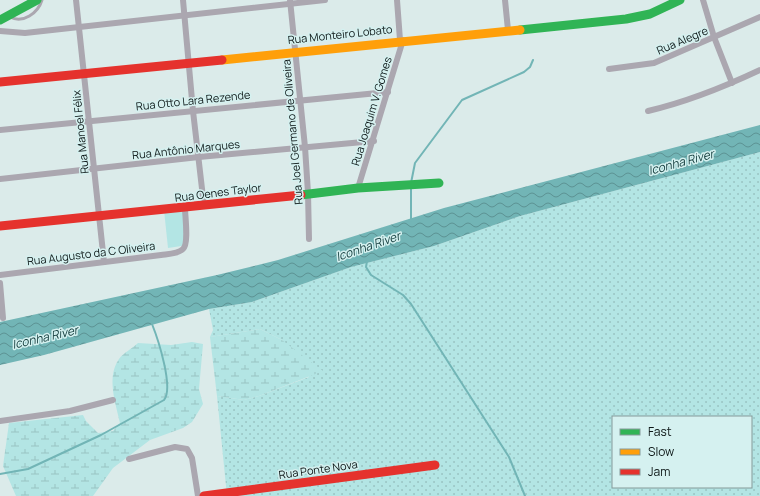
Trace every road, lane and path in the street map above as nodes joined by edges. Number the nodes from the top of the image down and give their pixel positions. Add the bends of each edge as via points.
1 (37, 0) edge
2 (42, 0) edge
3 (76, 0) edge
4 (183, 0) edge
5 (325, 0) edge
6 (397, 0) edge
7 (505, 0) edge
8 (680, 0) edge
9 (703, 0) edge
10 (290, 2) edge
11 (185, 14) junction
12 (760, 17) edge
13 (4, 18) edge
14 (79, 26) junction
15 (508, 30) junction
16 (0, 31) edge
17 (714, 37) junction
18 (402, 40) junction
19 (294, 51) junction
20 (189, 63) junction
21 (609, 70) dead end
22 (760, 70) edge
23 (83, 73) junction
24 (0, 82) edge
25 (732, 83) junction
26 (388, 92) junction
27 (299, 99) junction
28 (193, 111) junction
29 (648, 112) dead end
30 (89, 120) junction
31 (0, 130) edge
32 (374, 141) junction
33 (305, 147) junction
34 (199, 157) junction
35 (93, 168) junction
36 (0, 179) edge
37 (439, 183) dead end
38 (358, 188) junction
39 (308, 193) junction
40 (204, 206) junction
41 (185, 208) junction
42 (98, 216) junction
43 (0, 226) edge
44 (309, 239) dead end
45 (104, 262) junction
46 (0, 275) edge
47 (0, 283) edge
48 (3, 318) dead end
49 (112, 400) dead end
50 (0, 421) edge
51 (128, 459) dead end
52 (435, 465) dead end
53 (198, 496) edge
54 (204, 496) edge

1 - 13 street
2 - 13 lane via 36,12 20,20
3 - 14 street, Rua Manoel Félix
4 - 11 street
5 - 10 street
6 - 18 street, Rua Joaquim V. Gomes
7 - 15 street
8 - 15 street, Rua Monteiro Lobato via 638,17
9 - 17 street
10 - 11 street
10 - 19 street, Rua Joel Germano de Oliveira
11 - 14 street
11 - 20 street
12 - 17 street, Rua Alegre
14 - 16 street via 25,33
14 - 23 street, Rua Manoel Félix
15 - 18 street, Rua Monteiro Lobato
17 - 21 street, Rua Alegre via 654,63
17 - 25 street
18 - 19 street, Rua Monteiro Lobato
18 - 26 street, Rua Joaquim V. Gomes
19 - 20 street, Rua Monteiro Lobato
19 - 27 street, Rua Joel Germano de Oliveira
20 - 23 street, Rua Monteiro Lobato
20 - 28 street
22 - 25 street
23 - 24 street, Rua Monteiro Lobato
23 - 30 street, Rua Manoel Félix
25 - 29 street via 679,104
26 - 27 street, Rua Otto Lara Rezende
26 - 32 street, Rua Joaquim V. Gomes
27 - 28 street, Rua Otto Lara Rezende
27 - 33 street, Rua Joel Germano de Oliveira
28 - 30 street, Rua Otto Lara Rezende
28 - 34 street
30 - 31 street, Rua Otto Lara Rezende
30 - 35 street, Rua Manoel Félix
32 - 33 street, Rua Antônio Marques
32 - 38 street, Rua Joaquim V. Gomes
33 - 34 street, Rua Antônio Marques
33 - 39 street, Rua Joel Germano de Oliveira
34 - 35 street, Rua Antônio Marques
34 - 40 street
35 - 36 street, Rua Antônio Marques
35 - 42 street, Rua Manoel Félix
37 - 38 street, Rua Oenes Taylor
38 - 39 street, Rua Oenes Taylor
39 - 40 street, Rua Oenes Taylor
39 - 44 street, Rua Joel Germano de Oliveira
40 - 41 street, Rua Oenes Taylor
41 - 42 street, Rua Oenes Taylor
41 - 45 street, Rua Augusto da C Oliveira via 184,248 161,255
42 - 43 street, Rua Oenes Taylor
42 - 45 street, Rua Manoel Félix
45 - 46 street, Rua Augusto da C Oliveira
47 - 48 street
49 - 50 street via 70,411
51 - 53 street via 175,447 187,449 192,458
52 - 54 street, Rua Ponte Nova

